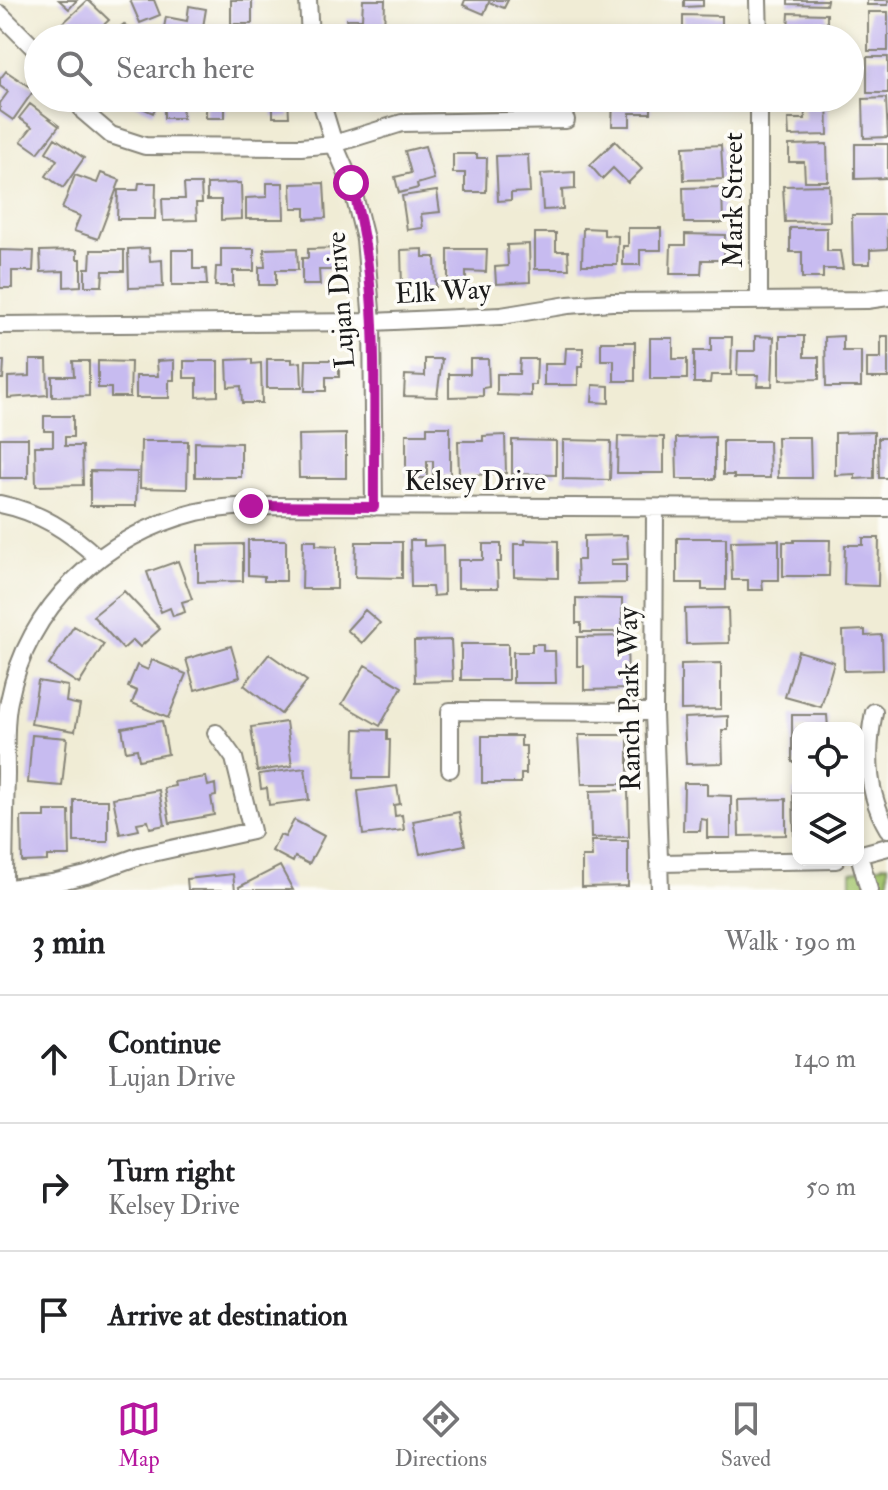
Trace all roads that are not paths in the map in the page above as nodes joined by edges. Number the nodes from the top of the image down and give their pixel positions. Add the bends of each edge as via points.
1 (308, 0) edge
2 (758, 0) edge
3 (0, 14) edge
4 (309, 24) edge
5 (759, 24) edge
6 (24, 38) edge
7 (87, 112) edge
8 (324, 112) edge
9 (759, 112) edge
10 (566, 120) dead end
11 (334, 144) junction
12 (888, 297) edge
13 (759, 301) junction
14 (372, 322) junction
15 (0, 325) edge
16 (0, 504) edge
17 (374, 507) junction
18 (655, 508) junction
19 (888, 508) edge
20 (98, 558) junction
21 (4, 702) edge
22 (654, 712) junction
23 (874, 712) dead end
24 (216, 733) dead end
25 (450, 769) dead end
26 (888, 829) edge
27 (888, 847) edge
28 (864, 853) edge
29 (792, 861) edge
30 (660, 863) junction
31 (861, 866) edge
32 (3, 889) edge
33 (660, 890) edge
34 (869, 890) edge

1 - 4 street
2 - 5 street
3 - 6 street
7 - 11 street via 111,135 145,146
8 - 11 street, Lujan Drive
9 - 13 street, Mark Street
10 - 11 street via 402,123
11 - 14 street, Lujan Drive via 362,220
12 - 13 street, Elk Way
13 - 14 street, Elk Way via 612,302 501,316
14 - 15 street, Elk Way
14 - 17 street, Lujan Drive
16 - 20 street via 49,520
17 - 18 street, Kelsey Drive
17 - 20 street, Kelsey Drive via 215,509 162,523
18 - 19 street, Kelsey Drive
18 - 22 street, Ranch Park Way
20 - 21 street, Kelsey Drive via 58,597 35,629
21 - 32 street, Kelsey Drive
22 - 25 street via 450,711
22 - 30 street, Ranch Park Way
23 - 26 street via 869,768
24 - 32 street via 234,758 252,831 139,856 52,883
27 - 28 street
29 - 30 street
30 - 33 street, Ranch Park Way
31 - 34 street

